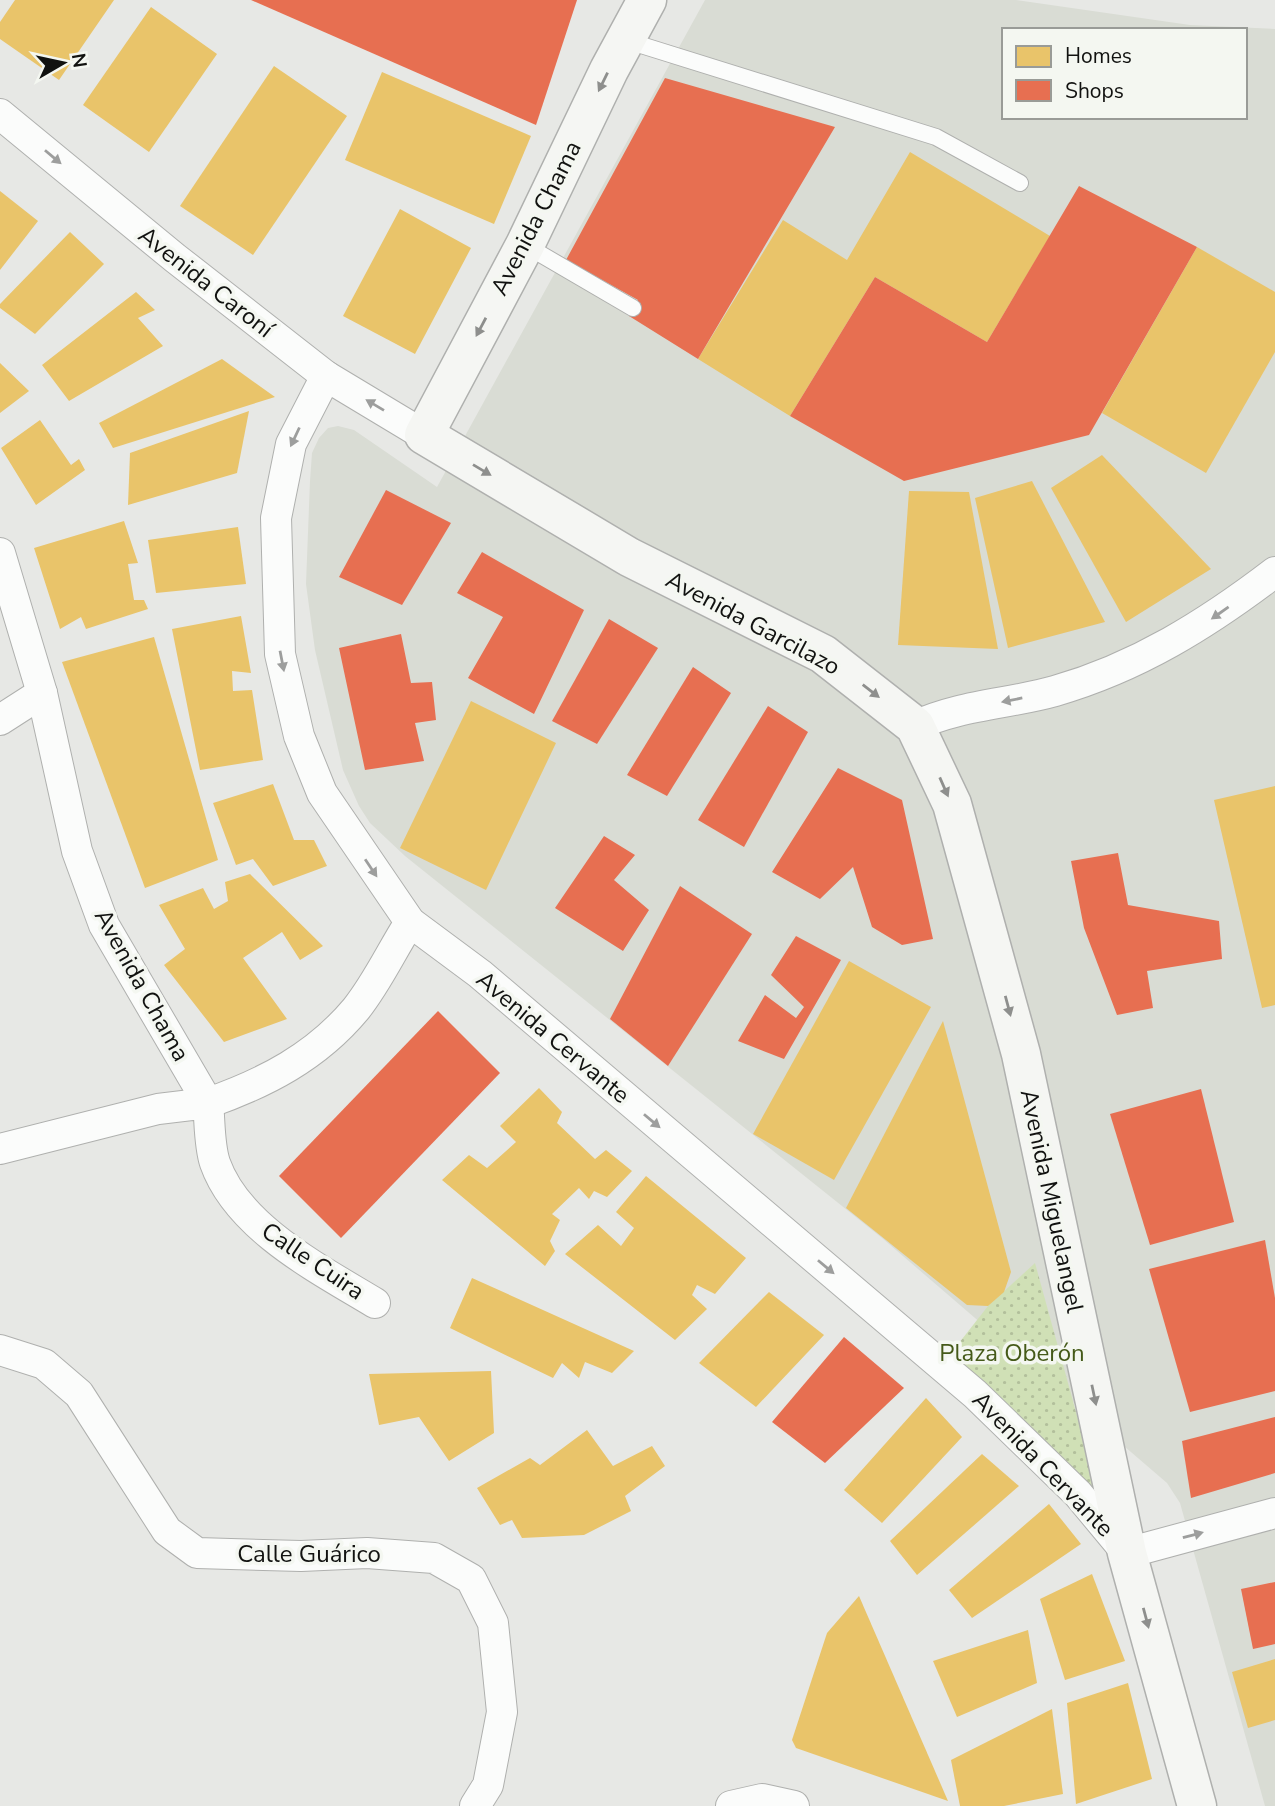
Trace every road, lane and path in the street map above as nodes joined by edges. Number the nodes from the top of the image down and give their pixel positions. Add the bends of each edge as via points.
1 (647, 0) edge
2 (625, 40) junction
3 (0, 114) edge
4 (1020, 183) dead end
5 (525, 245) junction
6 (633, 309) dead end
7 (326, 376) junction
8 (424, 435) junction
9 (0, 553) edge
10 (1275, 572) edge
11 (42, 693) junction
12 (0, 720) edge
13 (915, 726) junction
14 (410, 922) junction
15 (208, 1103) junction
16 (0, 1149) edge
17 (375, 1303) dead end
18 (0, 1350) edge
19 (1275, 1513) edge
20 (1128, 1553) junction
21 (475, 1806) edge
22 (731, 1806) edge
23 (794, 1806) edge
24 (1197, 1806) edge

1 - 2 street, Avenida Chama
2 - 4 lane via 936,136
2 -> 5 street, Avenida Chama
3 -> 7 street, Avenida Caroní
5 - 6 lane
5 -> 8 street, Avenida Chama
8 -> 7 street, Avenida Caroní
7 -> 14 street, Avenida Cervante via 291,444 276,518 280,653 299,736 322,793
8 -> 13 street, Avenida Garcilazo via 629,557 823,654
9 - 11 street, Avenida Chama
10 -> 13 street via 1218,616 1153,654 1055,691 961,710
11 - 12 street
11 - 15 street, Avenida Chama via 77,851 104,925
13 -> 20 street, Avenida Miguelangel via 952,804 1021,1054
14 - 15 street via 357,1007 323,1044 285,1070
14 -> 20 street, Avenida Cervante via 480,974 954,1376 1079,1494
15 - 16 street via 158,1110
15 - 17 street, Calle Cuira via 215,1162 245,1213 310,1264
18 - 21 street, Calle Guárico via 44,1364 79,1394 167,1531 197,1553 367,1553 434,1558 471,1579 493,1623 502,1712 488,1785
20 -> 19 street
20 -> 24 street, Avenida Miguelangel
22 - 23 street via 762,1799

